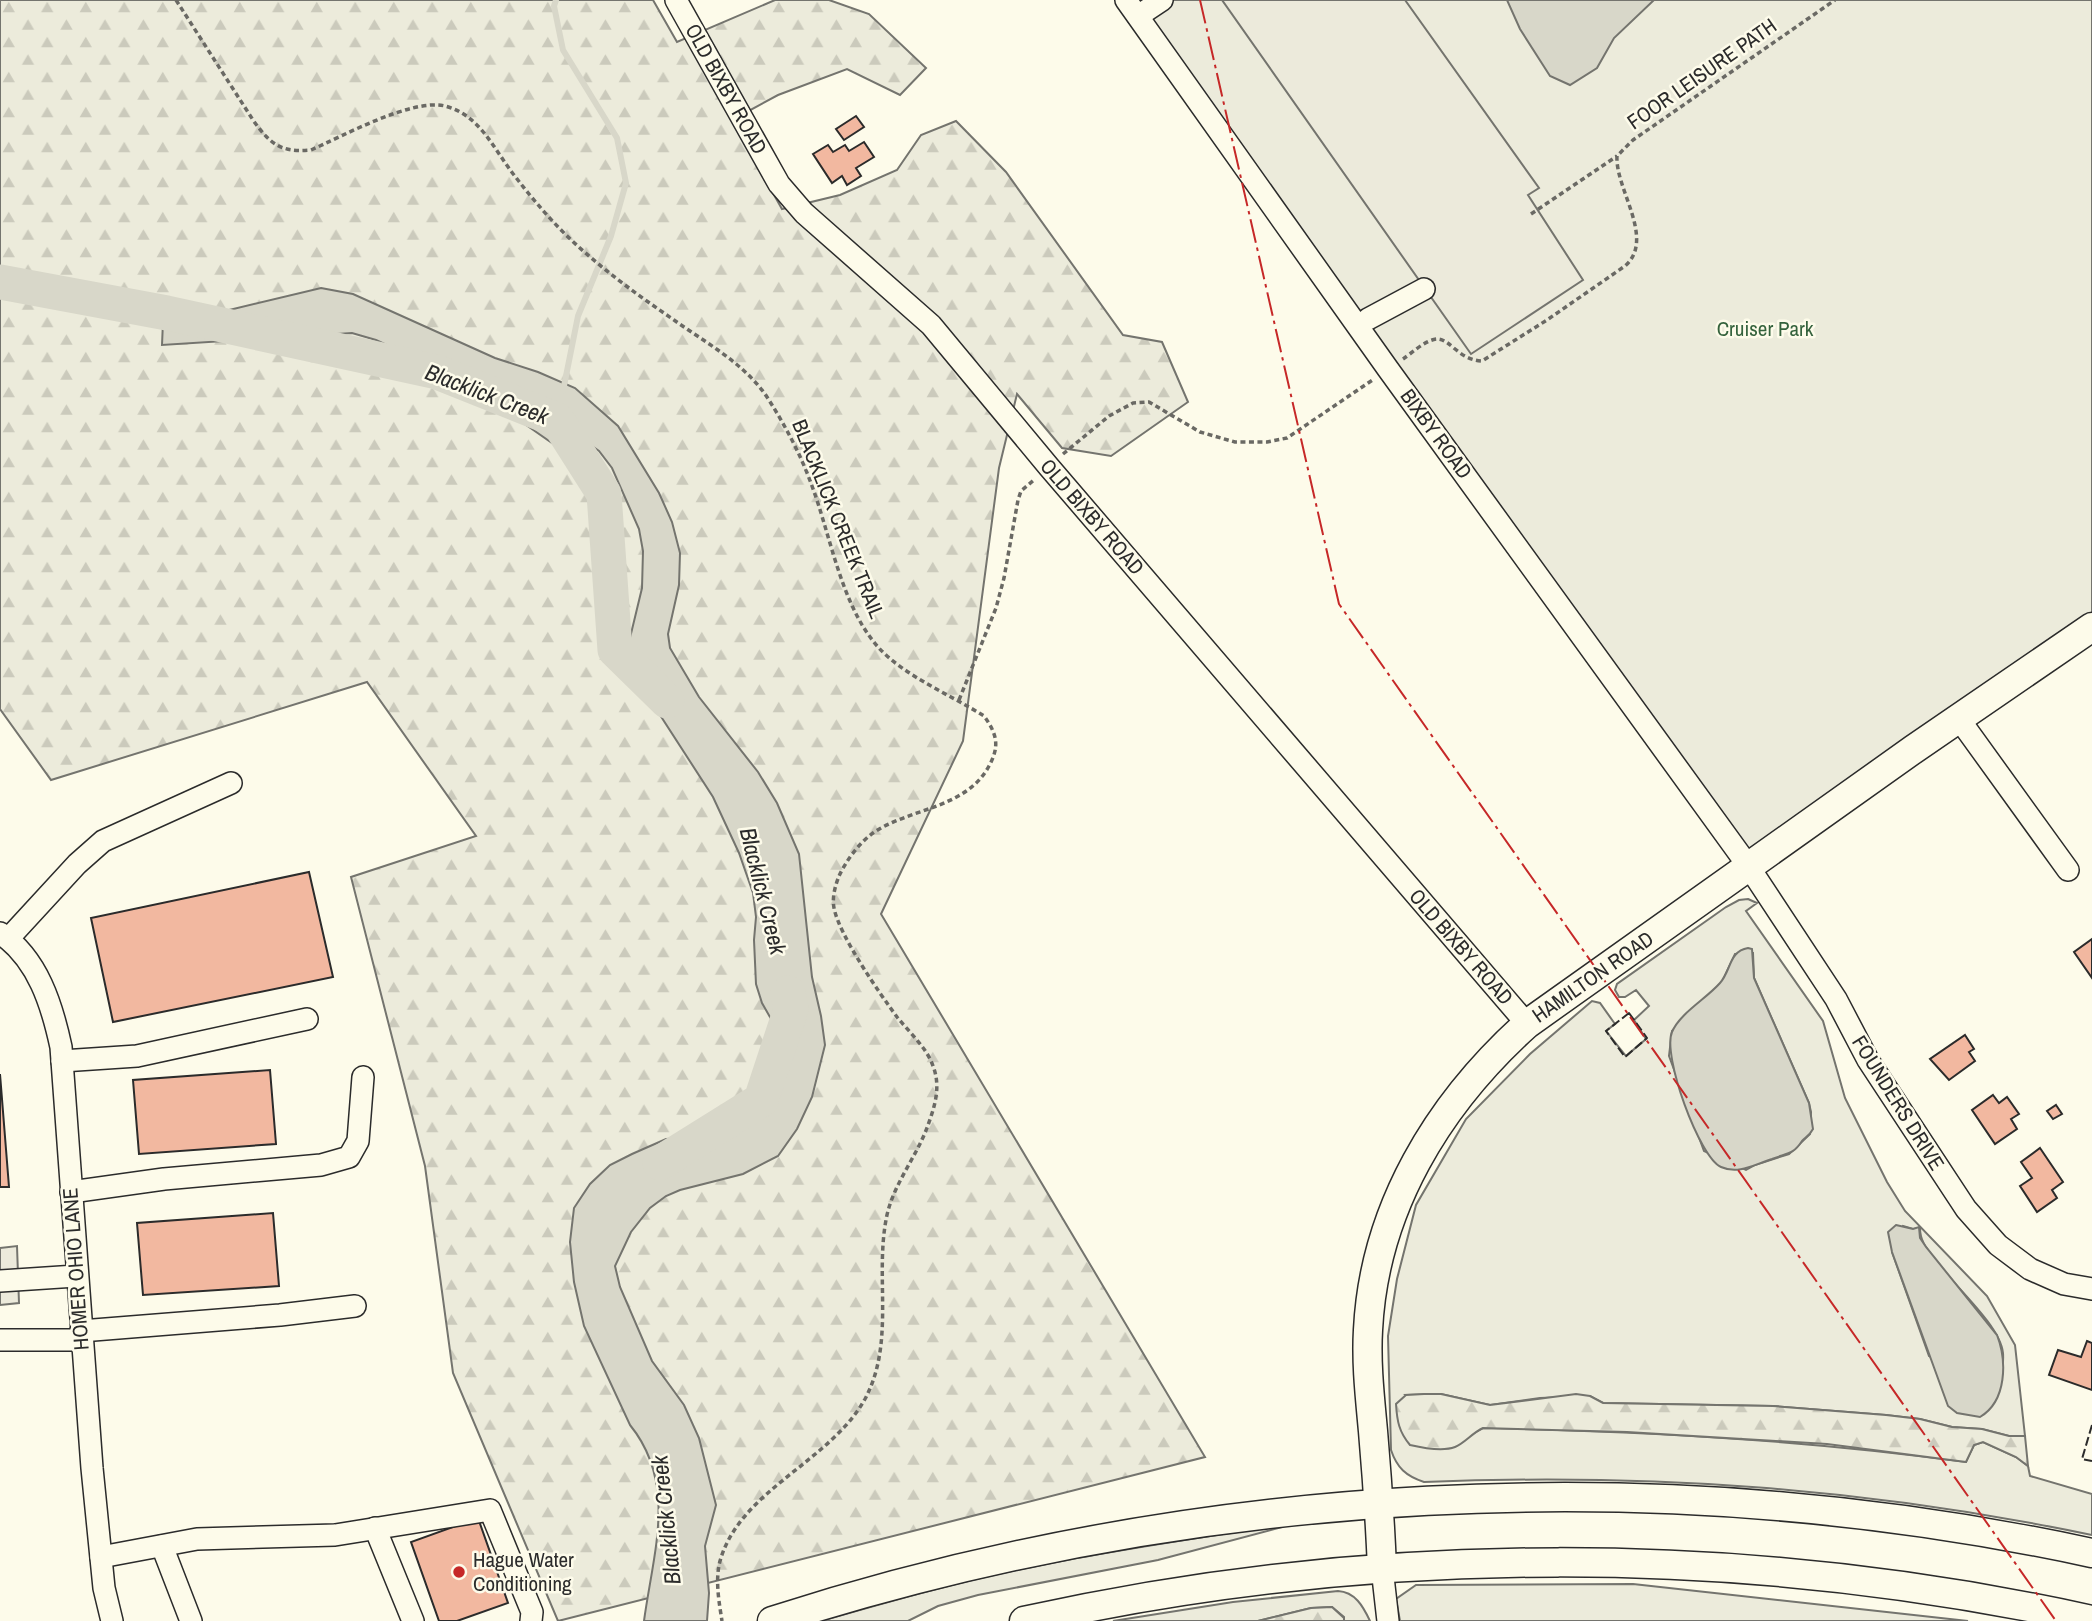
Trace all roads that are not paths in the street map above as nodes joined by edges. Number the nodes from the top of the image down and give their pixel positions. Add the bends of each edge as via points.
1 (676, 0) edge
2 (1162, 0) edge
3 (1132, 8) edge
4 (1424, 289) dead end
5 (1368, 319) dead end
6 (2092, 627) edge
7 (1959, 719) junction
8 (231, 783) dead end
9 (1749, 867) junction
10 (2068, 870) dead end
11 (4, 936) edge
12 (307, 1019) dead end
13 (1527, 1024) junction
14 (62, 1061) junction
15 (363, 1077) dead end
16 (71, 1192) junction
17 (76, 1276) junction
18 (0, 1281) edge
19 (2092, 1289) edge
20 (355, 1306) dead end
21 (81, 1336) junction
22 (0, 1340) edge
23 (1379, 1503) junction
24 (375, 1528) junction
25 (162, 1546) junction
26 (2092, 1553) edge
27 (101, 1557) junction
28 (1382, 1568) junction
29 (2092, 1620) edge
30 (112, 1621) edge
31 (191, 1621) edge
32 (414, 1621) edge
33 (531, 1621) edge
34 (772, 1621) edge
35 (1024, 1621) edge
36 (1388, 1621) edge

1 - 13 street, OLD BIXBY ROAD via 779,184 804,213 931,325
2 - 3 street
3 - 9 street, BIXBY ROAD
4 - 5 street
6 - 7 main road, HAMILTON ROAD
7 - 9 main road, HAMILTON ROAD
7 - 10 street
8 - 11 street via 103,841
9 - 13 main road, HAMILTON ROAD
9 - 19 street, FOUNDERS DRIVE via 1836,999 1875,1072 1979,1224 2030,1269 2064,1284
11 - 14 street, HOMER OHIO LANE via 29,963 44,989
12 - 14 street via 138,1056
13 - 23 main road, HAMILTON ROAD via 1476,1074 1429,1136 1384,1234 1368,1332
14 - 16 street, HOMER OHIO LANE
15 - 16 street via 358,1141 349,1157 299,1168
16 - 17 street, HOMER OHIO LANE
17 - 18 street
17 - 21 street, HOMER OHIO LANE
20 - 21 street
21 - 22 street
21 - 27 street, HOMER OHIO LANE
23 - 26 main road via 1593,1498 1768,1506 1948,1526
23 - 28 main road
23 - 34 main road via 1177,1526 1064,1546 953,1570
24 - 25 street via 335,1535 197,1539
24 - 32 street
24 - 33 street via 490,1510 532,1612
25 - 27 street
25 - 31 street
27 - 30 street, HOMER OHIO LANE
28 - 29 main road via 1610,1563 1766,1570 1934,1590
28 - 35 main road via 1207,1587
28 - 36 street

